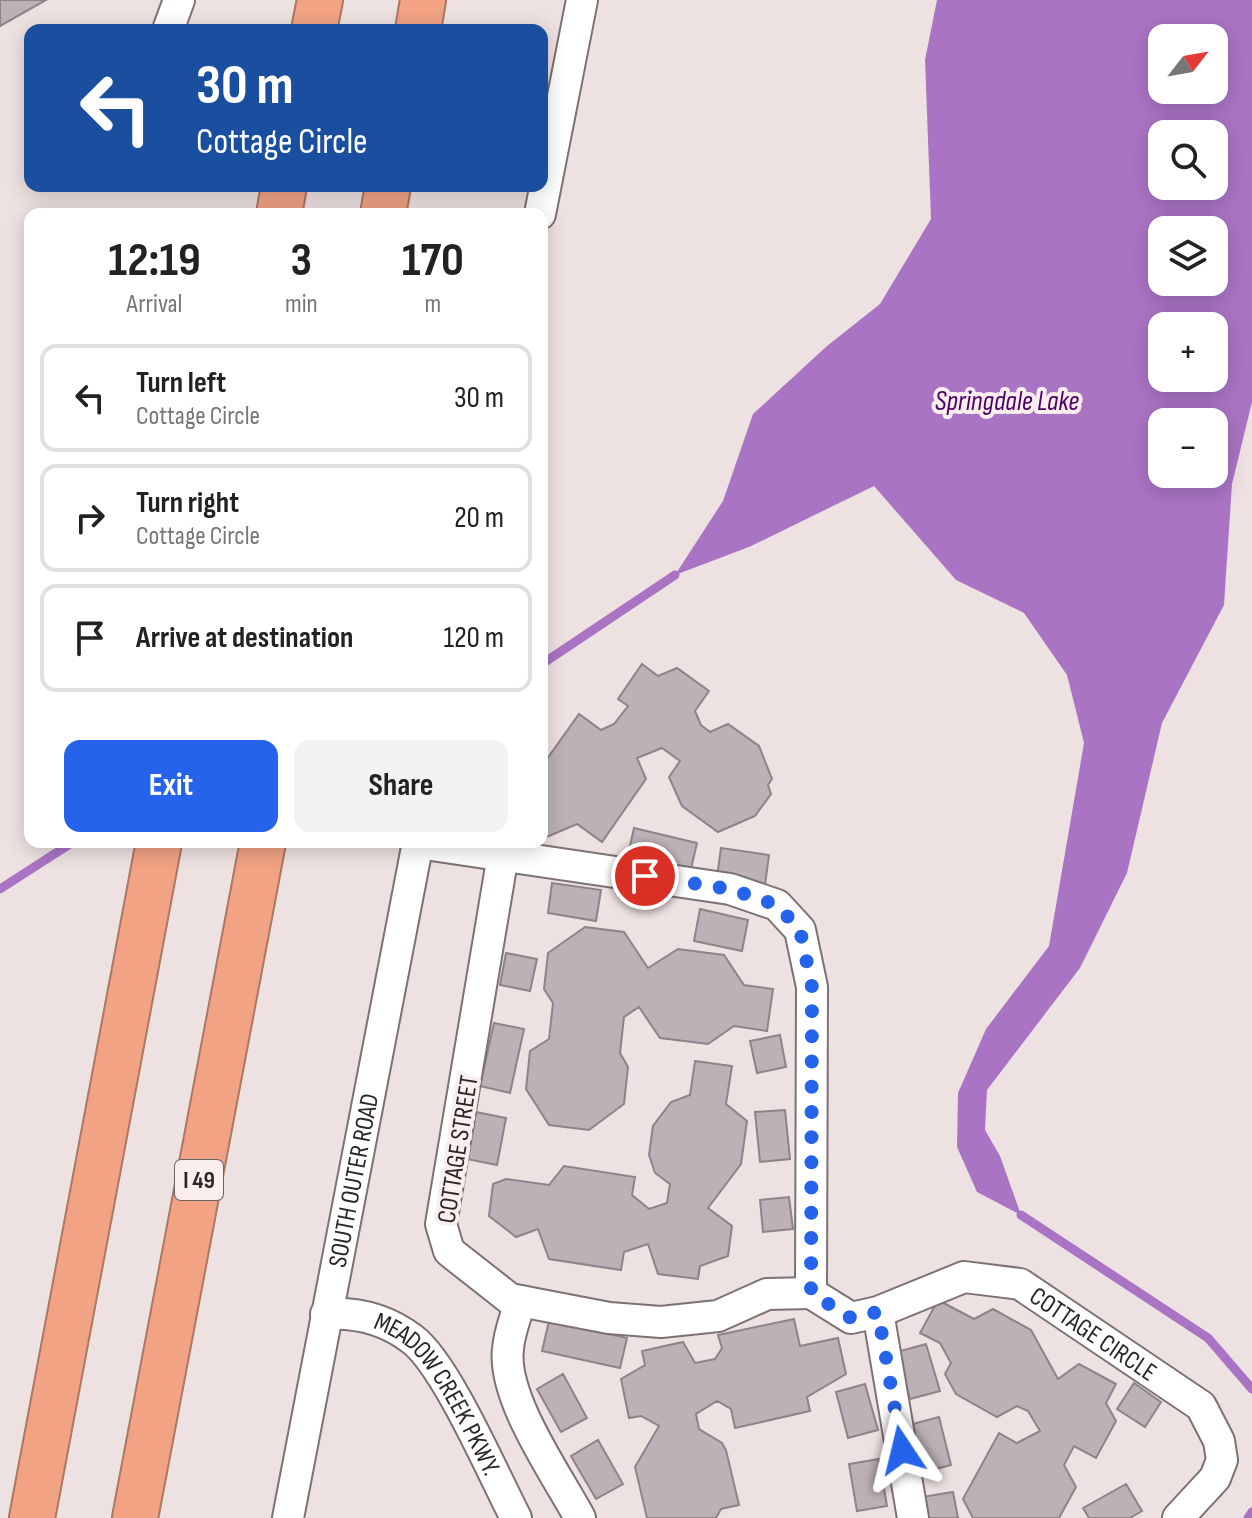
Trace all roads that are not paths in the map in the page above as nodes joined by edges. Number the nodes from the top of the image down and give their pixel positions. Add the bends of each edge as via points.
1 (179, 0) edge
2 (320, 0) edge
3 (423, 0) edge
4 (582, 0) edge
5 (170, 24) edge
6 (315, 24) edge
7 (419, 24) edge
8 (548, 173) edge
9 (158, 848) edge
10 (262, 848) edge
11 (417, 848) edge
12 (457, 848) edge
13 (503, 855) junction
14 (104, 1130) junction
15 (811, 1293) junction
16 (520, 1301) junction
17 (878, 1312) junction
18 (326, 1314) junction
19 (16, 1518) edge
20 (32, 1518) edge
21 (135, 1518) edge
22 (288, 1518) edge
23 (516, 1518) edge
24 (580, 1518) edge
25 (913, 1518) edge
26 (1178, 1518) edge

1 - 5 street
2 - 6 highway
3 - 7 highway
4 - 8 street
9 - 14 highway
10 - 21 highway, I 49
11 - 18 street, SOUTH OUTER ROAD
12 - 13 street
13 - 15 street via 730,889 777,905 800,930 812,987
13 - 16 street, COTTAGE STREET via 441,1224 449,1251 510,1299
14 - 19 highway
14 - 20 highway
15 - 16 street, COTTAGE STREET via 767,1294 718,1316 661,1322
15 - 17 street, COTTAGE CIRCLE via 851,1318
16 - 24 street via 507,1351 510,1381
17 - 25 street
17 - 26 street, COTTAGE CIRCLE via 964,1277 1020,1284 1154,1373 1201,1406 1219,1441 1222,1460 1215,1478
18 - 22 street, SOUTH OUTER ROAD
18 - 23 street, MEADOW CREEK PKWY. via 353,1312 414,1340 444,1380

